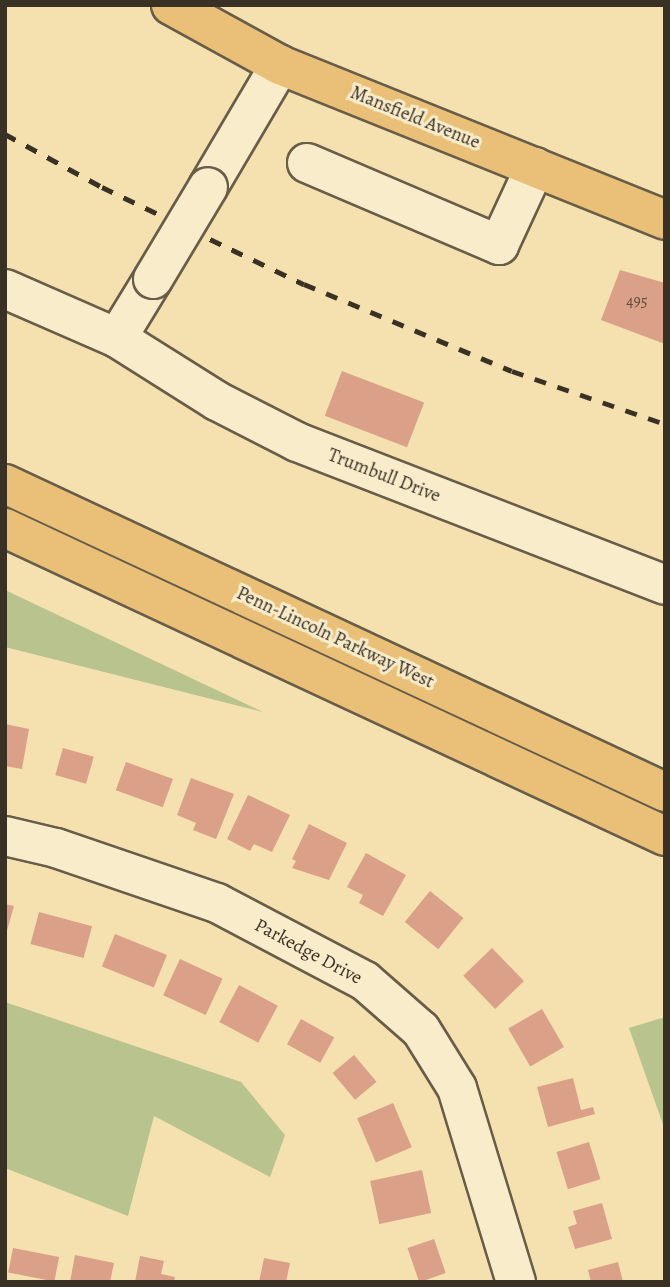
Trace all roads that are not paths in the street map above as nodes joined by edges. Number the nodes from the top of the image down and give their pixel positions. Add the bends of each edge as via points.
1 (171, 5) edge
2 (281, 65) junction
3 (307, 163) dead end
4 (535, 167) junction
5 (665, 220) edge
6 (5, 289) edge
7 (117, 338) junction
8 (5, 484) edge
9 (5, 528) edge
10 (665, 585) edge
11 (665, 792) edge
12 (5, 836) edge
13 (665, 836) edge
14 (516, 1282) edge

1 - 2 main road, Mansfield Avenue via 232,43
2 - 4 main road, Mansfield Avenue
2 - 7 street, bridge
3 - 4 street via 499,245
4 - 5 main road, Mansfield Avenue
6 - 7 street, Trumbull Drive
7 - 10 street, Trumbull Drive via 217,401 297,442
8 - 11 main road, Penn-Lincoln Parkway West
9 - 13 main road, Penn-Lincoln Parkway West
12 - 14 street, Parkedge Drive via 56,848 217,903 365,981 421,1030 457,1088

